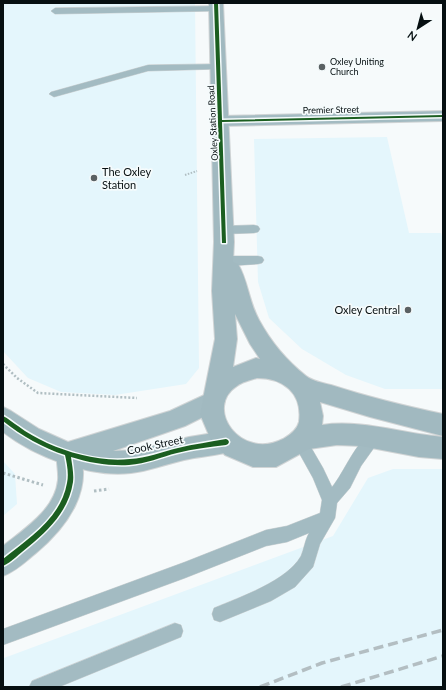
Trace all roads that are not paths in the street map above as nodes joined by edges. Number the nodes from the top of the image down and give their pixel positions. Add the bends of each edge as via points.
1 (216, 6) edge
2 (55, 11) dead end
3 (218, 67) junction
4 (54, 94) dead end
5 (443, 116) edge
6 (220, 121) junction
7 (254, 229) dead end
8 (226, 245) junction
9 (258, 260) dead end
10 (293, 379) junction
11 (216, 394) junction
12 (3, 418) edge
13 (443, 425) edge
14 (374, 438) junction
15 (302, 441) junction
16 (226, 442) junction
17 (443, 448) edge
18 (68, 454) junction
19 (330, 500) junction
20 (327, 518) junction
21 (3, 563) edge
22 (220, 614) dead end
23 (175, 631) dead end
24 (3, 637) edge
25 (38, 687) edge

1 - 2 lane
1 - 3 main road, Oxley Station Road
3 - 4 lane via 148,68
3 - 6 main road, Oxley Station Road
5 - 6 street, Premier Street
6 - 8 main road, Oxley Station Road
7 - 8 lane
8 - 9 lane
8 - 10 main road, Oxley Station Road via 236,292 247,320 263,348
8 - 11 main road, Oxley Station Road via 222,291 226,339
10 - 11 main road via 272,369 256,368 241,371 228,378
10 - 13 main road via 357,404
10 - 15 main road via 308,396 312,411 310,426
11 - 16 main road via 212,415 216,429
11 - 18 street, Cook Street via 177,419
12 - 18 street, Cook Street via 42,443
14 - 15 main road via 322,434
14 - 17 main road via 426,448
14 - 19 lane via 356,461 345,483
15 - 16 main road via 290,450 275,456 257,456 240,451
15 - 19 lane
16 - 18 street, Cook Street via 129,462 99,461
18 - 21 street via 70,481 62,509 39,533
19 - 20 lane
20 - 22 lane via 313,541 307,561 289,581 265,595
20 - 24 lane via 287,534 266,538
23 - 25 lane

